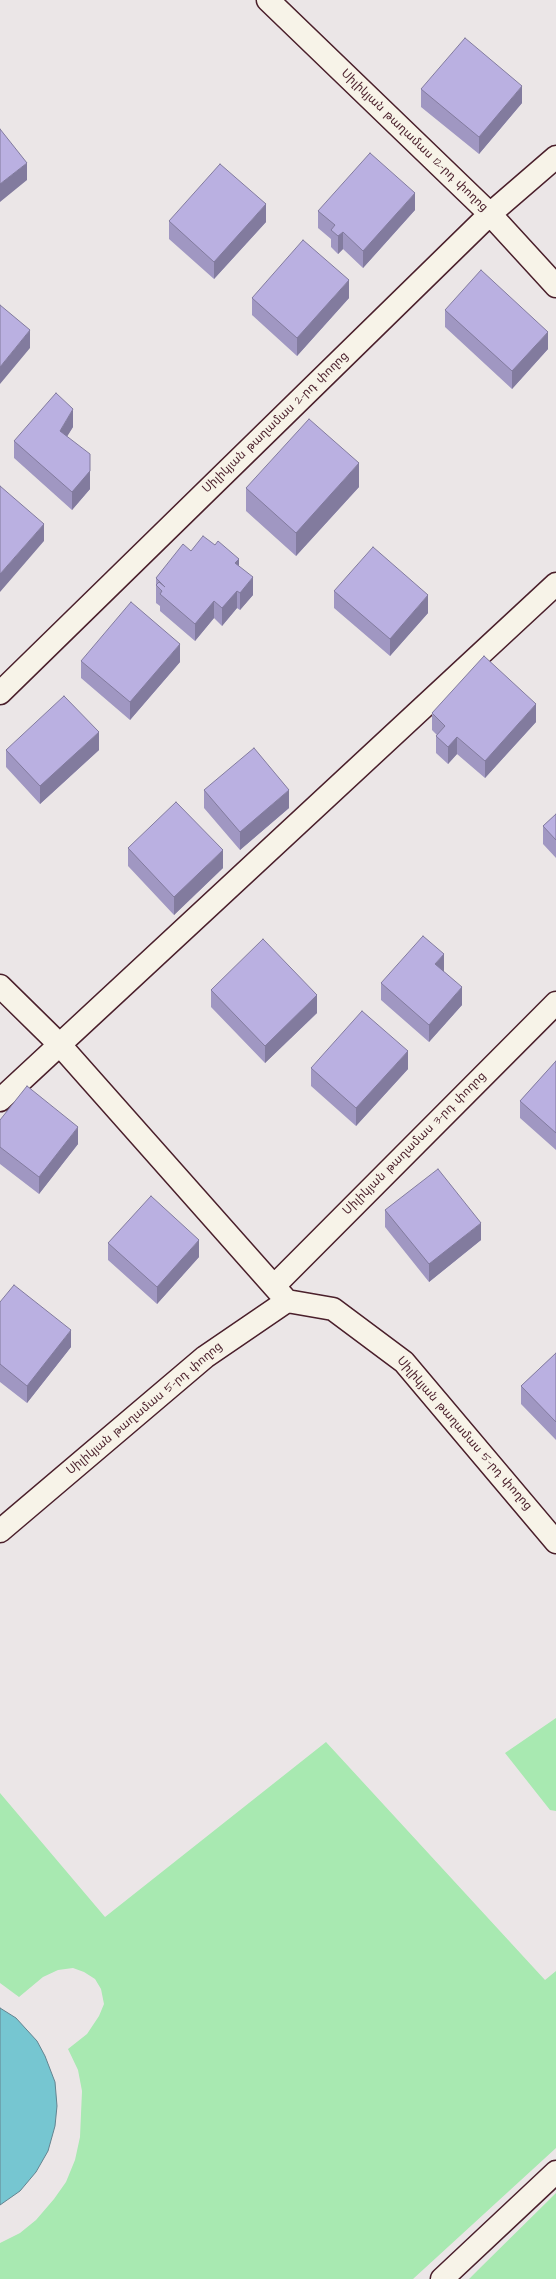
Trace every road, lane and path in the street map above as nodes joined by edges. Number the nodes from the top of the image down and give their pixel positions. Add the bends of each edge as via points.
1 (268, 0) edge
2 (556, 156) edge
3 (490, 214) junction
4 (556, 286) edge
5 (556, 584) edge
6 (0, 693) edge
7 (0, 986) edge
8 (556, 1002) edge
9 (60, 1045) junction
10 (0, 1100) edge
11 (280, 1293) junction
12 (0, 1531) edge
13 (556, 1542) edge
14 (556, 2172) edge
15 (442, 2279) edge

1 - 3 street, Սիլիկյան թաղամաս 12-րդ փողոց
2 - 3 street, Սիլիկյան թաղամաս 2-րդ փողոց
3 - 4 street, Սիլիկյան թաղամաս 12-րդ փողոց
3 - 6 street, Սիլիկյան թաղամաս 2-րդ փողոց
5 - 9 street via 399,727
7 - 9 street
8 - 11 street, Սիլիկյան թաղամաս 3-րդ փողոց
9 - 10 street
9 - 11 street
11 - 12 street, Սիլիկյան թաղամաս 5-րդ փողոց
11 - 13 street, Սիլիկյան թաղամաս 5-րդ փողոց via 333,1309 404,1362
14 - 15 street

